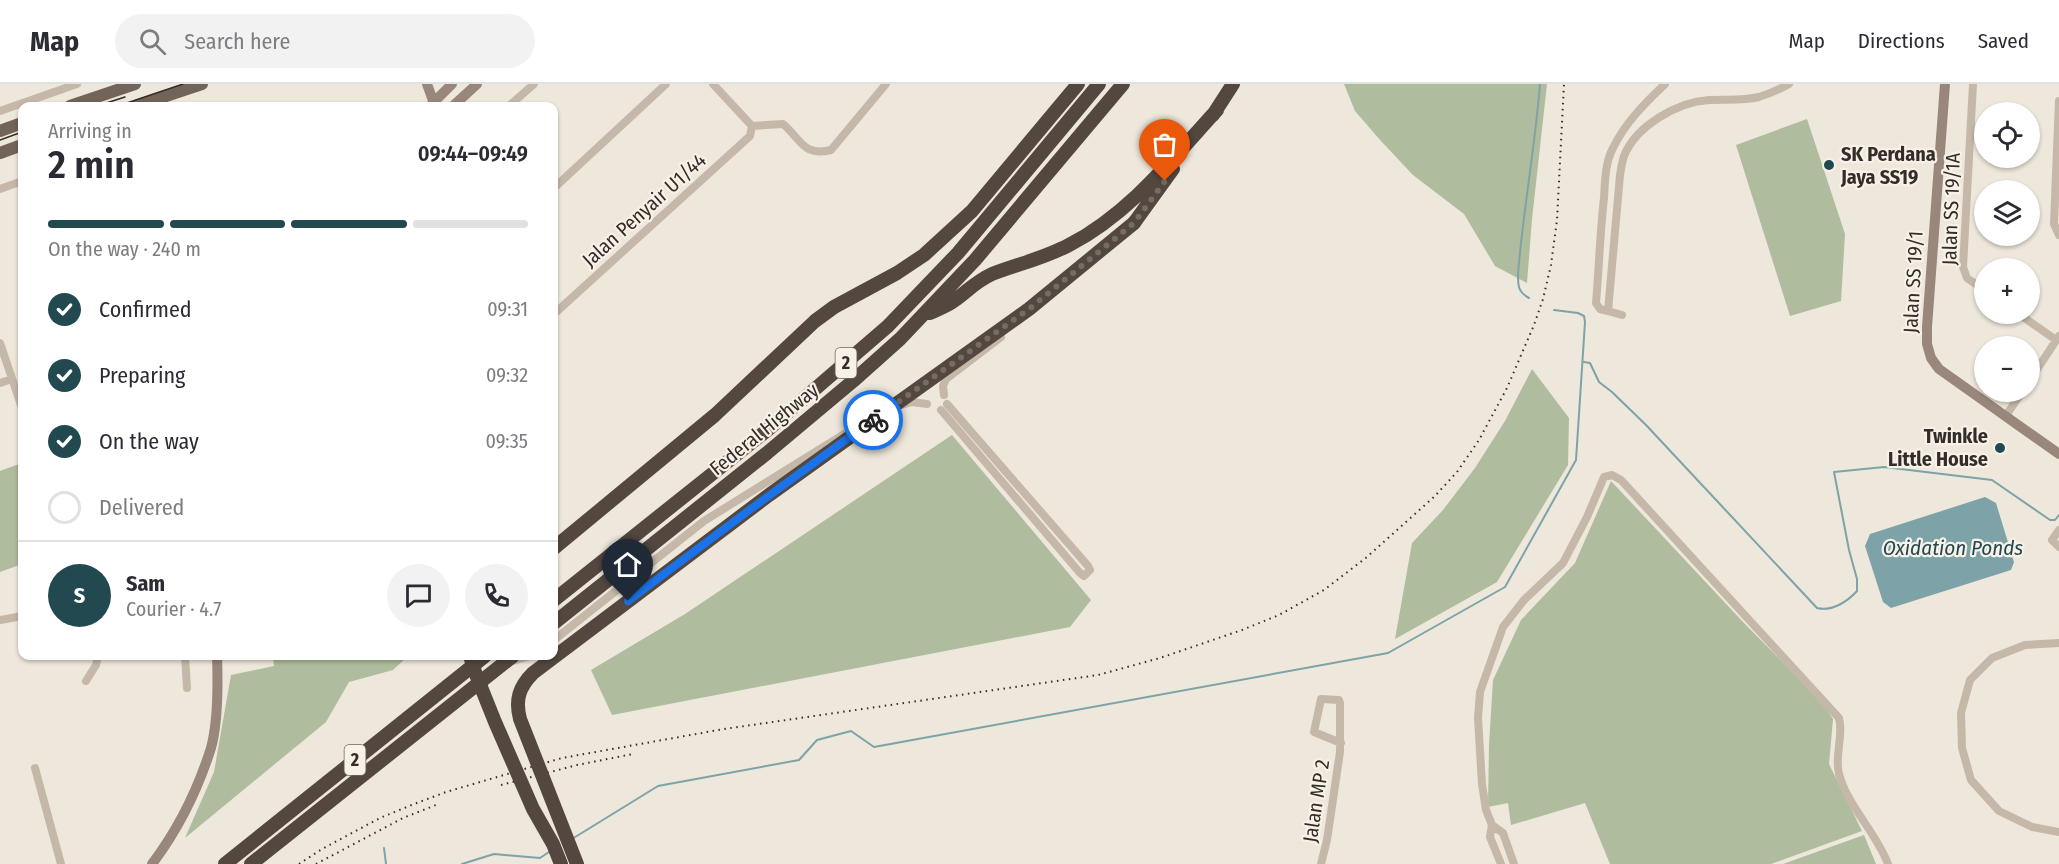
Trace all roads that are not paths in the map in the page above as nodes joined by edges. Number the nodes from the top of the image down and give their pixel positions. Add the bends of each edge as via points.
1 (77, 84) edge
2 (135, 84) edge
3 (202, 84) edge
4 (426, 84) edge
5 (477, 84) edge
6 (534, 84) edge
7 (666, 84) edge
8 (713, 84) edge
9 (886, 84) edge
10 (1078, 84) edge
11 (1099, 84) edge
12 (1123, 84) edge
13 (1233, 84) edge
14 (1665, 84) edge
15 (1789, 84) edge
16 (1945, 84) edge
17 (1973, 84) edge
18 (448, 86) edge
19 (2059, 101) edge
20 (26, 102) edge
21 (82, 102) edge
22 (148, 102) edge
23 (423, 102) edge
24 (432, 102) edge
25 (435, 102) edge
26 (452, 102) edge
27 (457, 102) edge
28 (514, 102) edge
29 (18, 105) edge
30 (1217, 110) junction
31 (0, 111) edge
32 (18, 124) edge
33 (752, 126) junction
34 (0, 131) edge
35 (18, 146) edge
36 (0, 153) edge
37 (18, 182) edge
38 (558, 184) edge
39 (0, 189) edge
40 (1152, 198) junction
41 (1600, 223) junction
42 (1616, 225) junction
43 (2059, 236) edge
44 (1974, 283) edge
45 (558, 310) edge
46 (1608, 311) junction
47 (1622, 315) dead end
48 (923, 316) junction
49 (2035, 324) edge
50 (2058, 338) edge
51 (0, 343) edge
52 (2040, 365) edge
53 (12, 379) junction
54 (0, 383) edge
55 (944, 395) dead end
56 (18, 396) edge
57 (2015, 402) edge
58 (927, 404) dead end
59 (944, 407) joint
60 (2005, 417) junction
61 (2059, 454) edge
62 (2059, 530) edge
63 (558, 545) edge
64 (2059, 547) edge
65 (558, 597) edge
66 (18, 617) edge
67 (0, 620) edge
68 (558, 620) edge
69 (558, 637) edge
70 (2059, 643) edge
71 (558, 654) edge
72 (97, 660) edge
73 (185, 660) edge
74 (217, 660) edge
75 (471, 660) edge
76 (479, 660) edge
77 (507, 660) edge
78 (550, 660) edge
79 (86, 681) dead end
80 (187, 688) dead end
81 (1341, 743) junction
82 (35, 768) dead end
83 (1492, 825) junction
84 (2059, 832) edge
85 (61, 864) edge
86 (152, 864) edge
87 (225, 864) edge
88 (251, 864) edge
89 (561, 864) edge
90 (577, 864) edge
91 (1322, 864) edge
92 (1501, 864) edge
93 (1514, 864) edge
94 (1888, 864) edge

1 - 20 street
2 - 21 main road
3 - 22 main road
4 - 23 street
4 - 24 street
5 - 27 street
6 - 28 street
7 - 38 street
8 - 33 street
9 - 33 street via 831,150 809,150 783,124
10 - 63 highway via 972,211 932,248 815,321 715,416
11 - 65 highway, Federal Highway / 2 via 957,253 888,326 771,427
12 - 48 highway, Federal Highway / 2 via 983,251
13 - 30 highway
14 - 41 street via 1637,113 1612,150
15 - 42 street via 1759,97 1685,105 1645,128 1623,157
16 - 60 street, Jalan SS 19/1 via 1927,344 1939,369
17 - 44 street, Jalan SS 19/1A via 1963,267
18 - 25 street
18 - 26 street
19 - 43 street via 2054,224
29 - 31 street
30 - 40 highway
30 - 48 highway via 1144,190 1092,232 1069,246 992,274 954,301
32 - 34 main road
33 - 45 street, Jalan Penyair U1/44 via 750,136
35 - 36 main road
37 - 39 street
40 - 55 street via 1149,211 1109,251 946,379
40 - 71 highway, bridge via 1134,223 1029,309 748,511
41 - 42 street
41 - 46 street via 1596,303
42 - 46 street
46 - 47 street
48 - 68 highway, Federal Highway / 2 via 854,381
49 - 50 street
50 - 52 street
51 - 53 street
53 - 54 street
53 - 56 street
57 - 60 street
58 - 69 street via 898,405 865,421 704,521
59 - 59 street via 1088,566 1087,574 1080,573
60 - 61 street, Jalan SS 19/1
62 - 64 street via 2052,540
66 - 67 street
70 - 84 street via 2025,645 1992,658 1970,680 1961,713 1962,748 1971,780 1999,810 2032,827
72 - 79 street
73 - 80 street
74 - 86 street via 218,691 211,747 192,796
75 - 89 highway, bridge via 533,809
76 - 87 highway, 2
77 - 88 highway, 2
78 - 90 highway, bridge via 524,682 517,707
81 - 81 street, Jalan MP 2 via 1339,700 1321,699 1314,732
81 - 91 street, Jalan MP 2
82 - 85 street
83 - 92 street via 1490,837
83 - 93 street via 1503,833
83 - 94 street via 1482,784 1480,692 1503,627 1524,600 1563,563 1604,477 1612,475 1621,480 1839,718 1838,770 1845,792

